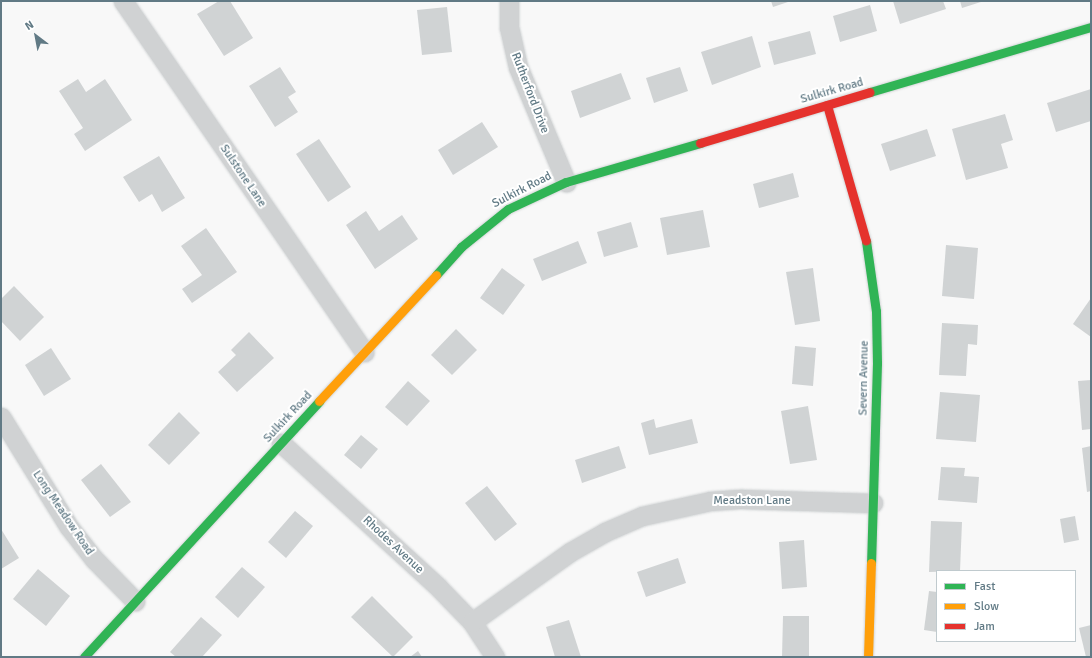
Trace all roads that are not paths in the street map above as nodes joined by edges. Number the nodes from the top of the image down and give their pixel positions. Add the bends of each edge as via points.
1 (123, 1) edge
2 (509, 1) edge
3 (1091, 27) edge
4 (827, 105) junction
5 (566, 182) junction
6 (364, 352) junction
7 (1, 417) edge
8 (281, 443) junction
9 (873, 503) junction
10 (135, 601) junction
11 (472, 622) junction
12 (84, 657) edge
13 (495, 657) edge
14 (868, 657) edge

1 - 6 street, Sulstone Lane
2 - 5 street, Rutherford Drive via 509,27 518,67
3 - 4 street, Sulkirk Road
4 - 5 street, Sulkirk Road
4 - 9 street, Severn Avenue via 864,234 876,311
5 - 6 street, Sulkirk Road via 508,209 461,246
6 - 8 street, Sulkirk Road
7 - 10 street, Long Meadow Road via 69,527 94,559
8 - 10 street, Sulkirk Road
8 - 11 street, Rhodes Avenue via 439,588
9 - 11 street, Meadston Lane via 742,499 710,501 642,516 605,532 570,552
9 - 14 street, Severn Avenue
10 - 12 street, Sulkirk Road
11 - 13 street, Rhodes Avenue

